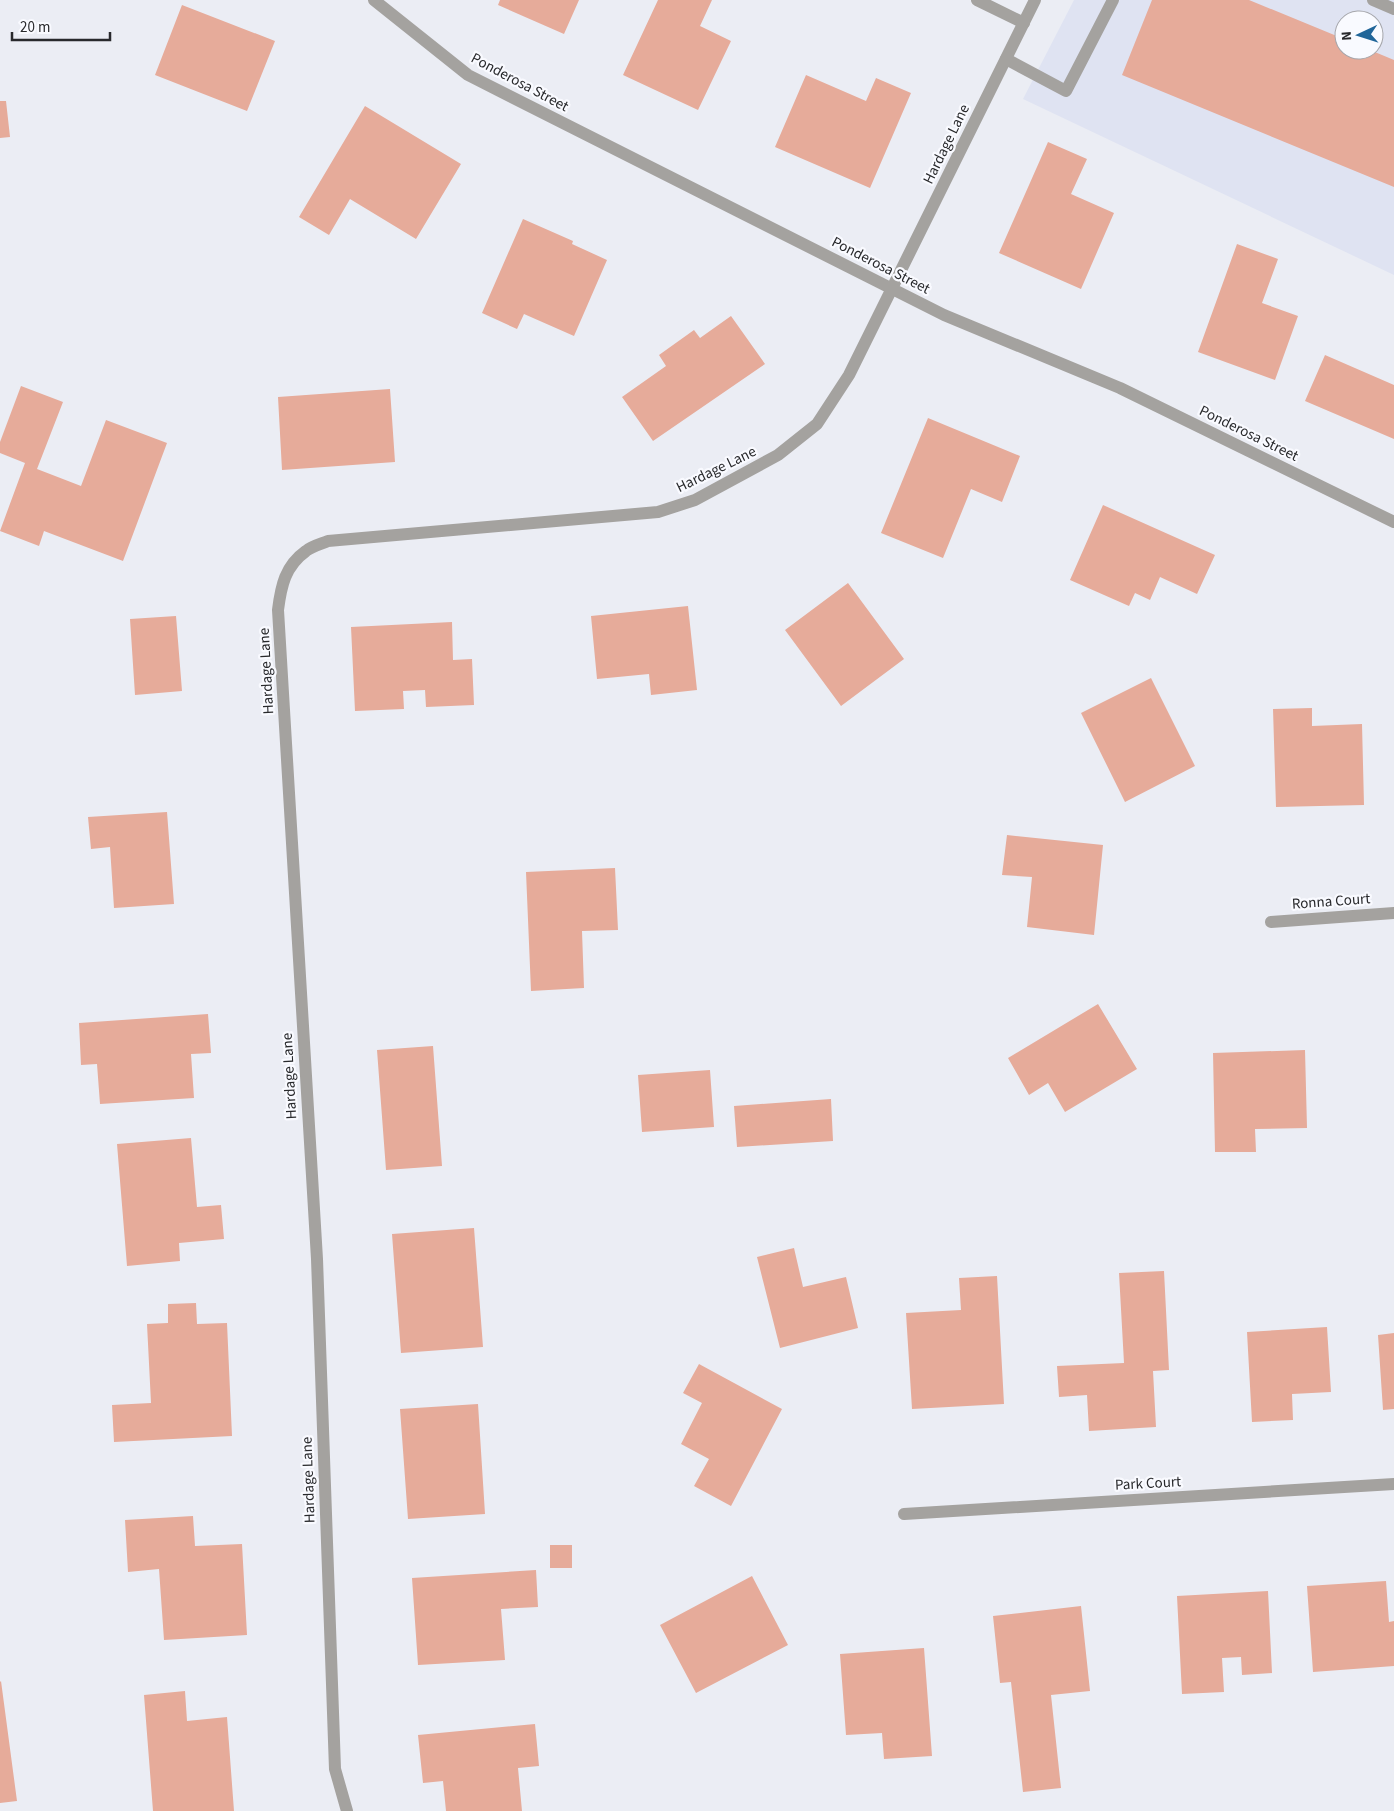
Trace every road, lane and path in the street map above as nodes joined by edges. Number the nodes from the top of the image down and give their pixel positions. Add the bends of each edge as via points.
1 (374, 0) edge
2 (977, 0) edge
3 (1035, 0) edge
4 (1113, 0) edge
5 (1374, 0) edge
6 (1394, 9) edge
7 (1024, 22) junction
8 (1006, 59) junction
9 (892, 289) junction
10 (1394, 522) edge
11 (1394, 912) edge
12 (1271, 922) dead end
13 (1394, 1484) edge
14 (904, 1514) dead end
15 (347, 1811) edge

1 - 9 street, Ponderosa Street via 468,76
2 - 7 street
3 - 7 street, Hardage Lane
4 - 8 street via 1066,91
5 - 6 street
7 - 8 street, Hardage Lane
8 - 9 street, Hardage Lane
9 - 10 street, Ponderosa Street via 944,315 1120,388
9 - 15 street, Hardage Lane via 849,376 817,424 778,455 695,500 658,512 328,541 306,551 290,567 281,585 278,610 317,1259 335,1769
11 - 12 street, Ronna Court
13 - 14 street, Park Court

